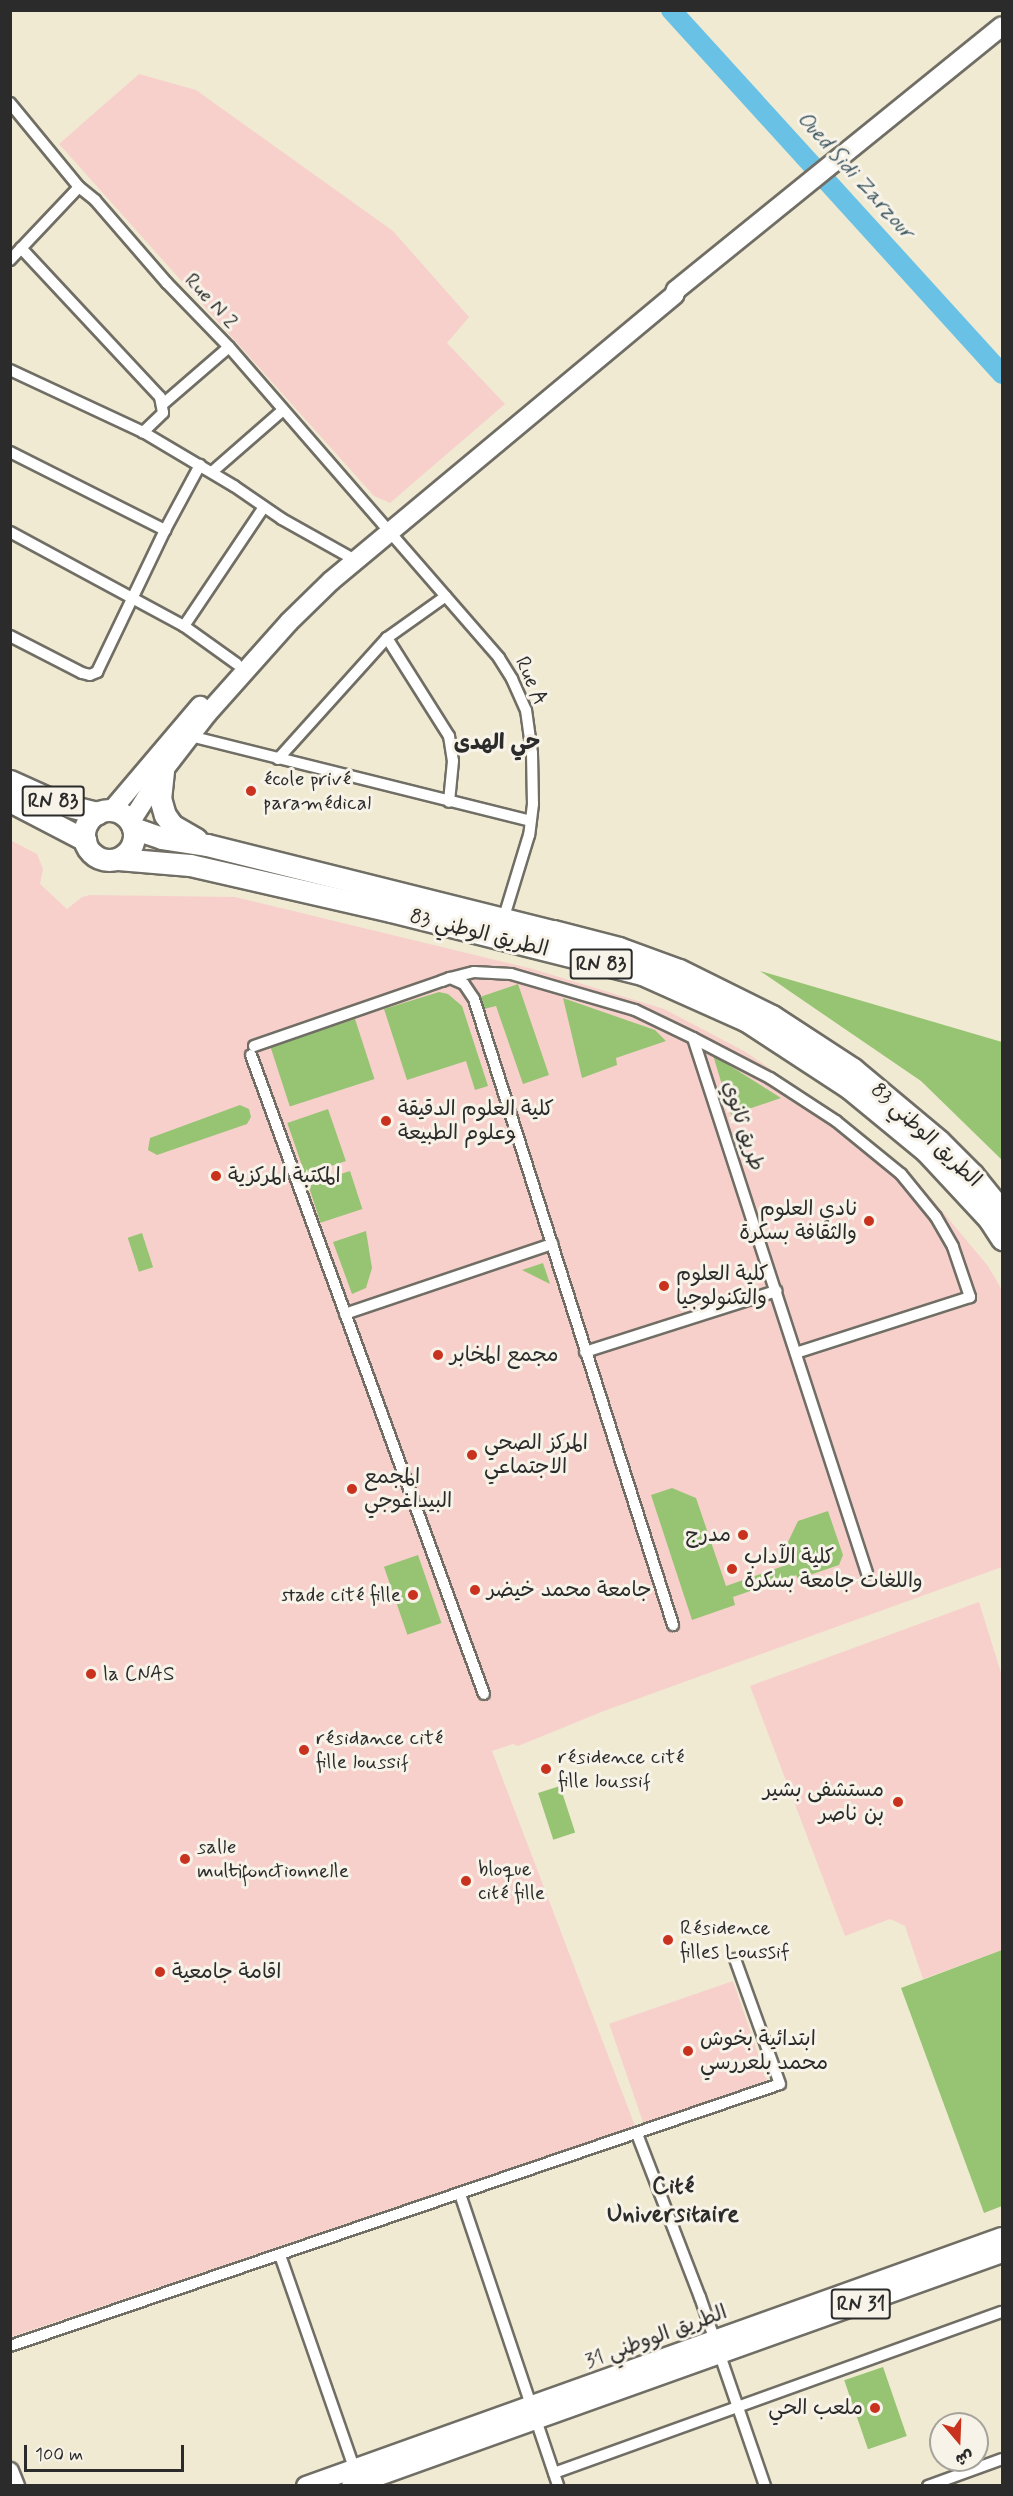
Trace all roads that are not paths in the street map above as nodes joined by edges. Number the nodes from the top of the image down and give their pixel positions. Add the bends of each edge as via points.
1 (1002, 26) edge
2 (10, 103) edge
3 (79, 187) junction
4 (21, 248) junction
5 (10, 261) edge
6 (229, 347) junction
7 (10, 370) edge
8 (163, 404) junction
9 (282, 411) junction
10 (143, 432) junction
11 (10, 452) edge
12 (200, 465) junction
13 (212, 472) junction
14 (264, 507) junction
15 (386, 529) junction
16 (165, 530) junction
17 (10, 532) edge
18 (348, 556) junction
19 (446, 596) junction
20 (135, 599) junction
21 (184, 626) junction
22 (10, 636) edge
23 (387, 638) junction
24 (237, 664) junction
25 (190, 736) junction
26 (278, 759) junction
27 (163, 771) junction
28 (10, 781) edge
29 (10, 801) edge
30 (449, 802) junction
31 (105, 812) junction
32 (531, 821) junction
33 (132, 826) junction
34 (85, 840) junction
35 (207, 845) junction
36 (118, 859) junction
37 (503, 920) junction
38 (450, 978) junction
39 (693, 1038) junction
40 (1002, 1210) edge
41 (1002, 1239) edge
42 (552, 1244) junction
43 (776, 1291) junction
44 (345, 1314) junction
45 (585, 1352) junction
46 (796, 1353) junction
47 (867, 1573) dead end
48 (673, 1625) dead end
49 (484, 1694) dead end
50 (735, 1959) dead end
51 (637, 2134) junction
52 (460, 2194) junction
53 (1002, 2237) edge
54 (1002, 2253) edge
55 (280, 2255) junction
56 (1002, 2312) edge
57 (10, 2346) edge
58 (717, 2347) junction
59 (738, 2408) junction
60 (534, 2412) junction
61 (1002, 2460) edge
62 (10, 2470) edge
63 (554, 2474) junction
64 (356, 2481) edge
65 (16, 2486) edge
66 (306, 2486) edge
67 (558, 2486) edge
68 (765, 2486) edge
69 (928, 2486) edge

1 - 15 main road via 676,290 670,290
2 - 3 street, Rue N 2
3 - 4 street
3 - 6 street, Rue N 2
4 - 5 street
4 - 8 street
6 - 8 street
6 - 9 street, Rue N 2
7 - 10 street
8 - 10 street via 160,417
9 - 13 street
9 - 15 street, Rue N 2
10 - 12 street
11 - 16 street
12 - 13 street
12 - 16 street
13 - 14 street
14 - 18 street
14 - 21 street
15 - 18 main road
15 - 19 street, Rue A
15 - 25 main road via 289,622
16 - 20 street
17 - 20 street
18 - 24 main road via 296,601
19 - 23 street
19 - 32 street, Rue A via 499,658 526,710 532,753
20 - 21 street
20 - 22 street via 102,666 94,674 82,673
21 - 24 street
23 - 26 street
23 - 30 street via 449,736 453,761
24 - 31 main road
25 - 26 street
25 - 27 main road
26 - 30 street
27 - 33 main road
27 - 35 highway via 160,798 165,815 172,825
28 - 31 highway, RN 83 via 61,804
29 - 34 highway, RN 83
30 - 32 street
31 - 33 highway via 123,815
31 - 34 highway via 87,822
32 - 37 street, Rue A
33 - 35 highway, الطريق الوطني 83 / RN 83 via 162,838
33 - 36 highway via 130,849
34 - 36 highway via 94,856
35 - 37 highway, الطريق الوطني 83 / RN 83
36 - 41 highway, الطريق الوطني 83 / RN 83 via 190,864 642,974 747,1021 848,1087 926,1150
37 - 40 highway, الطريق الوطني 83 / RN 83 via 619,948 680,970 772,1016 853,1069 900,1107 974,1175
38 - 39 street via 474,972 511,974 635,1010
38 - 42 street via 464,984 474,999
38 - 44 street via 253,1050
39 - 43 street, طريق ثانوي
39 - 46 street via 770,1078 826,1115 901,1174 953,1247 970,1297
42 - 44 street
42 - 45 street
43 - 45 street
43 - 46 street, طريق ثانوي
44 - 49 street
45 - 48 street
46 - 47 street, طريق ثانوي
50 - 51 street via 780,2084
51 - 52 street
51 - 58 street
52 - 55 street
52 - 60 street
53 - 58 main road, الطريق الووطني 31
54 - 58 main road, RN 31
55 - 57 street
55 - 64 street
56 - 59 street
58 - 59 street
58 - 60 main road, RN 31
59 - 63 street
59 - 68 street
60 - 63 street
60 - 64 main road, RN 31
61 - 69 street
62 - 65 main road
63 - 67 street
64 - 66 main road

